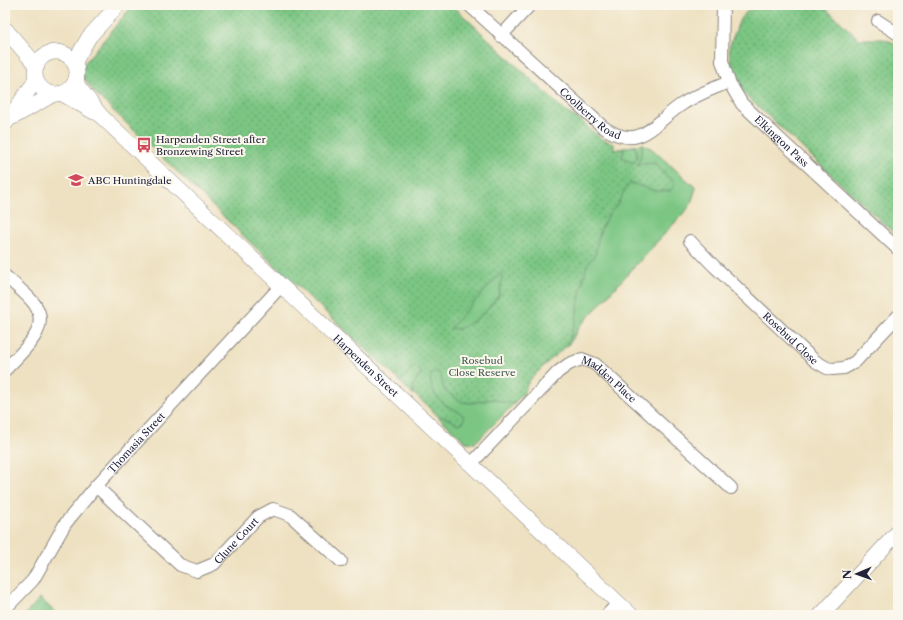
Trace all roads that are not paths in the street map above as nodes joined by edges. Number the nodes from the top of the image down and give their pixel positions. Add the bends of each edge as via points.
1 (118, 5) edge
2 (469, 5) edge
3 (530, 5) edge
4 (723, 5) edge
5 (878, 21) dead end
6 (5, 29) edge
7 (898, 34) edge
8 (501, 36) junction
9 (89, 37) junction
10 (45, 63) junction
11 (74, 63) junction
12 (76, 78) junction
13 (729, 82) junction
14 (58, 94) junction
15 (101, 116) junction
16 (7, 121) edge
17 (690, 241) dead end
18 (898, 249) edge
19 (5, 276) edge
20 (281, 286) junction
21 (898, 316) edge
22 (5, 370) edge
23 (472, 464) junction
24 (96, 486) junction
25 (731, 488) dead end
26 (898, 532) edge
27 (341, 561) dead end
28 (618, 603) junction
29 (5, 610) edge
30 (607, 615) edge
31 (631, 615) edge
32 (821, 615) edge

1 - 9 street
2 - 8 street, Coolberry Road
3 - 8 street
4 - 13 street, Elkington Pass via 722,62
5 - 7 street
6 - 10 street, Harpenden Street
8 - 13 street, Coolberry Road via 603,126 612,133 624,137 637,137 683,103
9 - 10 street
9 - 11 street
10 - 11 street, Harpenden Street via 69,57
10 - 14 street, Harpenden Street via 40,86 45,91
10 - 16 street
11 - 12 street, Harpenden Street
12 - 14 street via 68,90
12 - 15 street, Harpenden Street via 78,86
13 - 18 street, Elkington Pass via 742,104
14 - 15 street, Harpenden Street
14 - 16 street
15 - 20 street, Harpenden Street
17 - 21 street, Rosebud Close via 815,361 827,368 844,368 855,362
19 - 22 street via 32,301 39,311 41,325 34,338
20 - 23 street, Harpenden Street
20 - 24 street, Thomasia Street
23 - 25 street, Madden Place via 558,372 582,359 595,364
23 - 28 street, Harpenden Street
24 - 27 street, Clune Court via 180,565 197,571 214,564 258,517 273,508 290,515
24 - 29 street, Thomasia Street via 65,524 33,580
26 - 32 street
28 - 30 street
28 - 31 street, Harpenden Street

